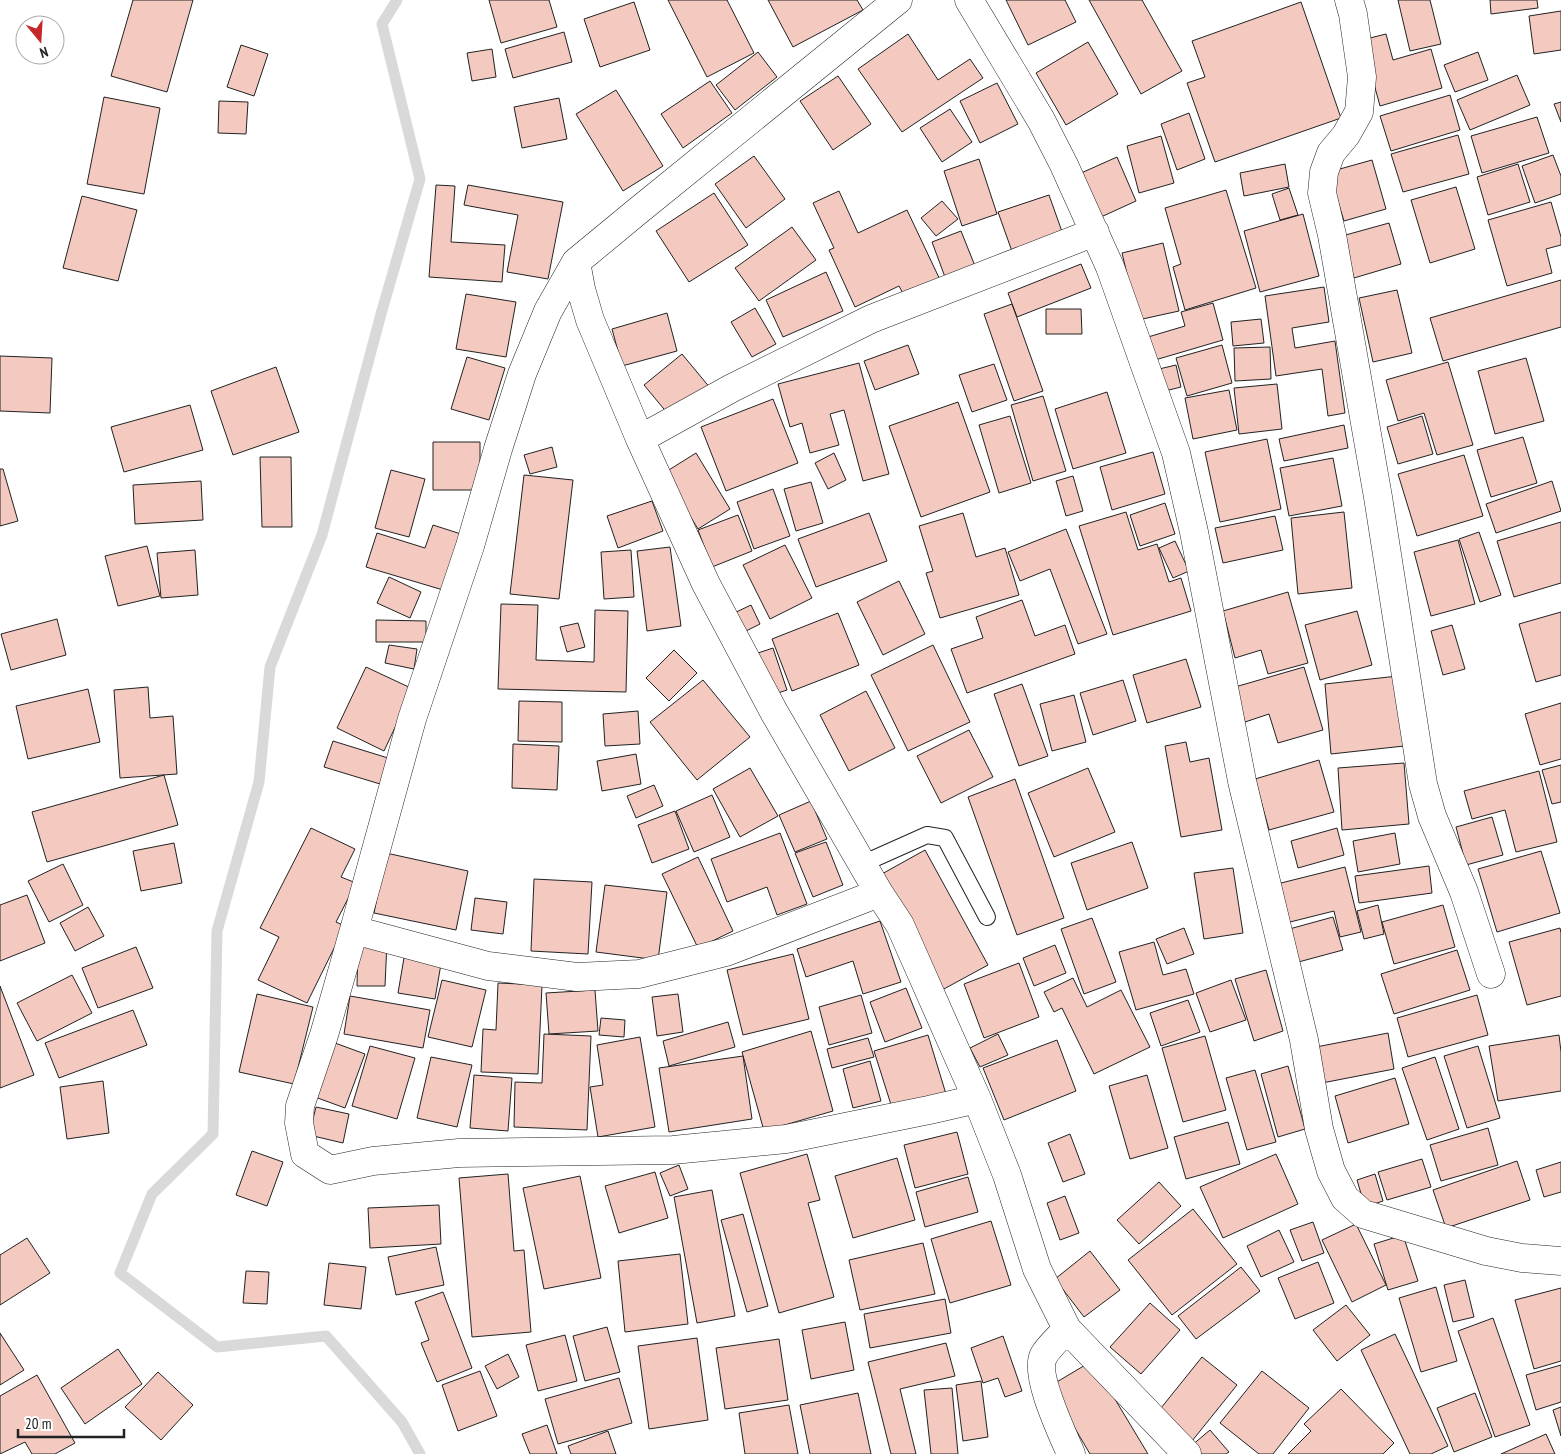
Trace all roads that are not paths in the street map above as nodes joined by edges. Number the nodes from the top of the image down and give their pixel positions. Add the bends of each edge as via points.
1 (898, 0) edge
2 (969, 0) edge
3 (1349, 0) edge
4 (1095, 232) junction
5 (576, 262) junction
6 (640, 439) junction
7 (862, 864) junction
8 (879, 893) junction
9 (987, 917) dead end
10 (354, 930) junction
11 (1491, 974) dead end
12 (978, 1099) junction
13 (1561, 1261) edge
14 (1067, 1328) junction
15 (1070, 1454) edge
16 (1187, 1454) edge

1 - 5 street
2 - 4 street via 1041,120
3 - 11 street via 1362,78 1359,112 1346,135 1330,153 1322,193 1378,497 1423,784
4 - 6 street via 871,319 732,388
4 - 13 street via 1176,453 1242,782 1304,1040 1319,1129 1330,1171 1345,1198 1363,1214 1486,1251
5 - 6 street via 590,320
5 - 10 street via 548,312 519,384 470,546 412,719
6 - 7 street via 706,584 774,712
7 - 8 street
7 - 9 lane via 927,835 945,838
8 - 10 street via 726,952 639,974 577,977 488,966
8 - 12 street via 900,925
10 - 12 street via 300,1106 299,1124 305,1154 330,1170 373,1161 459,1153 673,1150 786,1139
12 - 14 street via 1037,1269
14 - 15 street via 1043,1356 1042,1370 1044,1385
14 - 16 street

